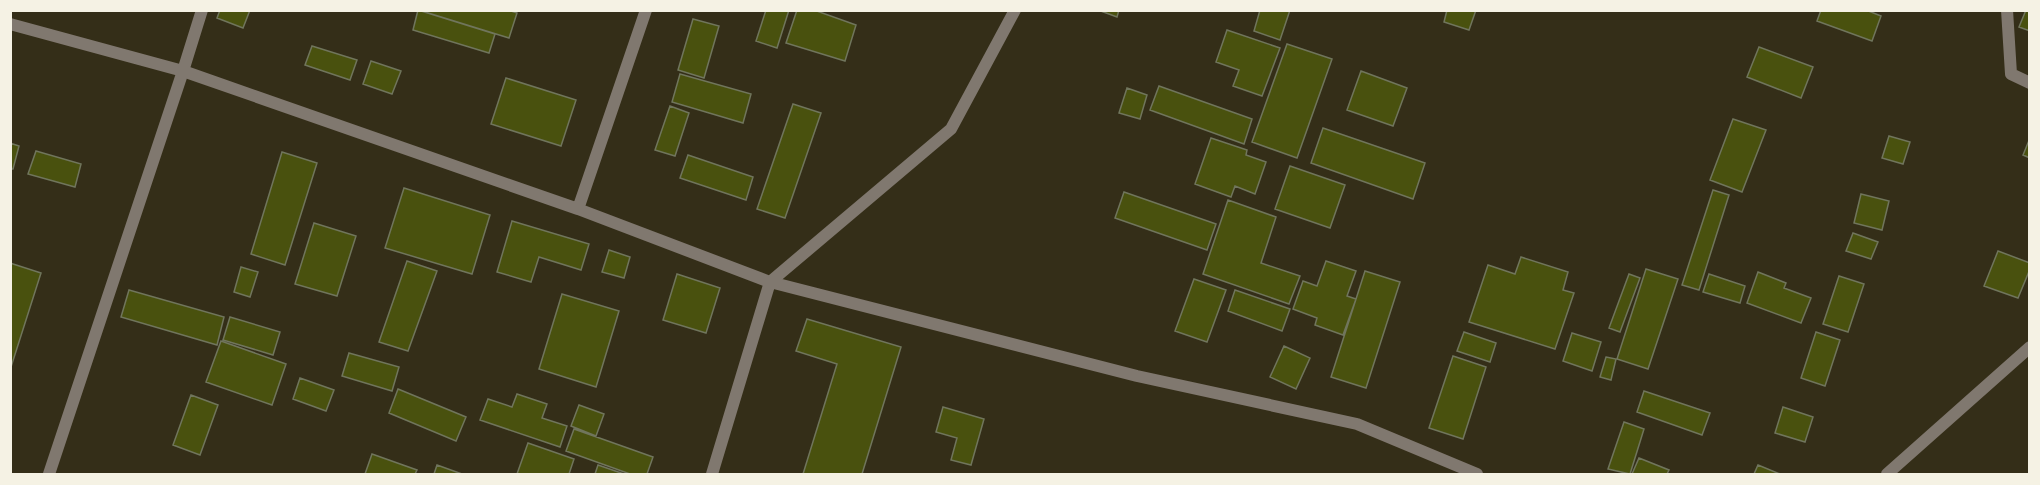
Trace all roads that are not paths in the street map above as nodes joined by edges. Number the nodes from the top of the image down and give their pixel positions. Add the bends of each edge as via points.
1 (202, 10) edge
2 (646, 10) edge
3 (1015, 10) edge
4 (2007, 10) edge
5 (10, 24) edge
6 (183, 71) junction
7 (2030, 83) edge
8 (578, 209) junction
9 (770, 282) junction
10 (2030, 346) edge
11 (49, 474) edge
12 (712, 474) edge
13 (1477, 474) edge
14 (1887, 474) edge

1 - 6 street
2 - 8 street
3 - 9 street via 951,129
4 - 7 street via 2011,74
5 - 6 street
6 - 8 street
6 - 11 street
8 - 9 street
9 - 12 street
9 - 13 street via 1137,376 1357,424
10 - 14 street

